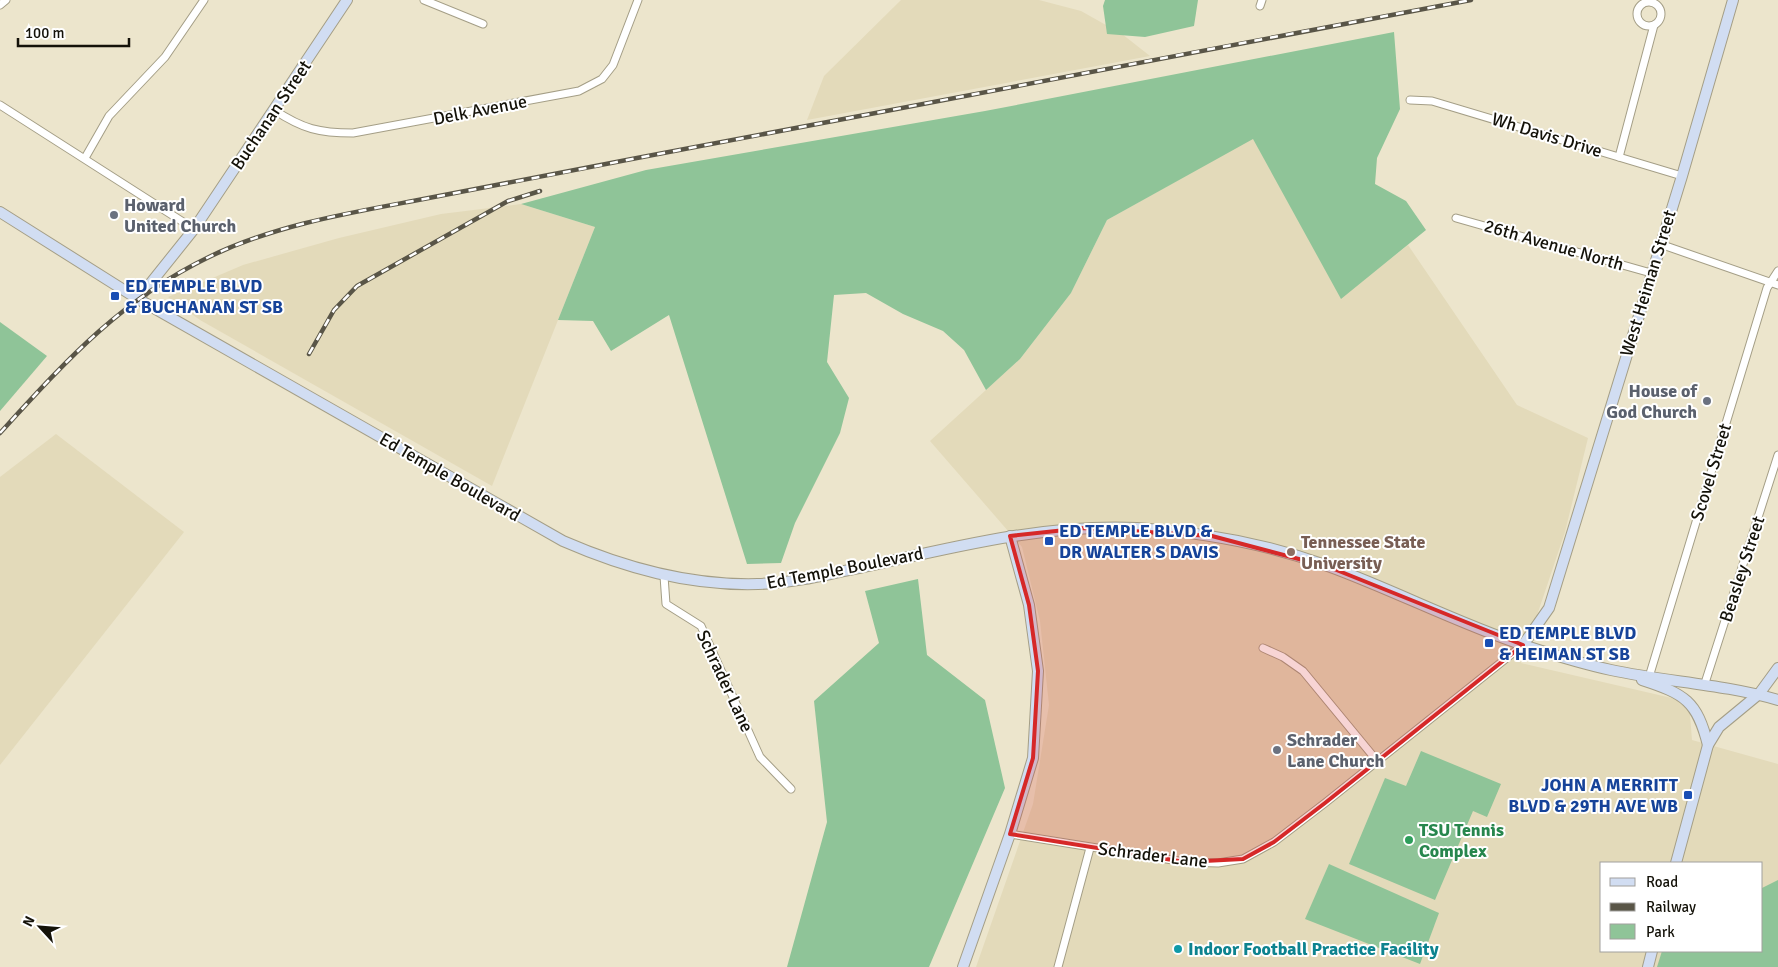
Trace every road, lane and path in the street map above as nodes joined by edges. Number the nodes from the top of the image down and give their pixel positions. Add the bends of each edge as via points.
1 (6, 0) edge
2 (204, 0) edge
3 (348, 0) edge
4 (424, 0) edge
5 (638, 0) edge
6 (1733, 0) edge
7 (0, 5) edge
8 (484, 24) dead end
9 (1654, 25) dead end
10 (1410, 100) dead end
11 (0, 105) edge
12 (274, 110) junction
13 (1619, 157) junction
14 (84, 158) junction
15 (1682, 176) junction
16 (0, 212) edge
17 (1456, 218) dead end
18 (194, 229) junction
19 (1660, 244) junction
20 (1778, 271) edge
21 (1651, 273) junction
22 (1769, 283) junction
23 (1778, 285) edge
24 (138, 299) junction
25 (1778, 455) edge
26 (1010, 536) junction
27 (664, 576) junction
28 (1523, 645) junction
29 (1263, 648) dead end
30 (1778, 668) edge
31 (1608, 670) junction
32 (1649, 677) junction
33 (1705, 684) junction
34 (1758, 694) junction
35 (1778, 700) edge
36 (1708, 745) junction
37 (1378, 762) junction
38 (791, 789) dead end
39 (1010, 834) junction
40 (1090, 848) junction
41 (1676, 862) edge
42 (1652, 952) edge
43 (963, 967) edge
44 (1058, 967) edge
45 (1648, 967) edge

1 - 7 street
2 - 14 street via 165,57 109,116
3 - 12 main road, Buchanan Street
4 - 8 street
5 - 12 street, Delk Avenue via 613,65 602,79 579,91 353,133 322,133 297,125
6 - 15 main road, West Heiman Street
9 - 13 street
10 - 13 street, Wh Davis Drive via 1432,102
11 - 14 street
12 - 18 main road, Buchanan Street
13 - 15 street, Wh Davis Drive
14 - 18 street
15 - 19 main road, West Heiman Street
16 - 24 main road, Ed Temple Boulevard
17 - 21 street, 26th Avenue North
18 - 24 main road, Buchanan Street
19 - 21 main road, West Heiman Street
19 - 22 street
20 - 22 street, Scovel Street
21 - 28 main road, West Heiman Street via 1549,608
22 - 23 street
22 - 32 street, Scovel Street
24 - 27 main road, Ed Temple Boulevard via 563,541 601,558
25 - 33 street, Beasley Street
26 - 27 main road, Ed Temple Boulevard via 799,580 758,584 700,582
26 - 28 main road, Ed Temple Boulevard via 1084,528 1138,528 1244,542 1329,567
26 - 39 main road via 1029,605 1038,671 1033,758
27 - 38 street, Schrader Lane via 666,604 701,626 760,757
28 - 31 main road, Ed Temple Boulevard
28 - 37 street, Schrader Lane
29 - 37 street via 1303,671
30 - 34 main road
31 - 32 main road, Ed Temple Boulevard
31 - 36 main road via 1684,697 1702,723
32 - 33 main road, Ed Temple Boulevard
33 - 34 main road, Ed Temple Boulevard
34 - 35 main road, Ed Temple Boulevard
34 - 36 main road via 1719,726
36 - 41 main road
37 - 40 street, Schrader Lane via 1274,842 1243,859 1199,863
39 - 40 street, Schrader Lane
39 - 43 main road
40 - 44 street
42 - 45 main road

